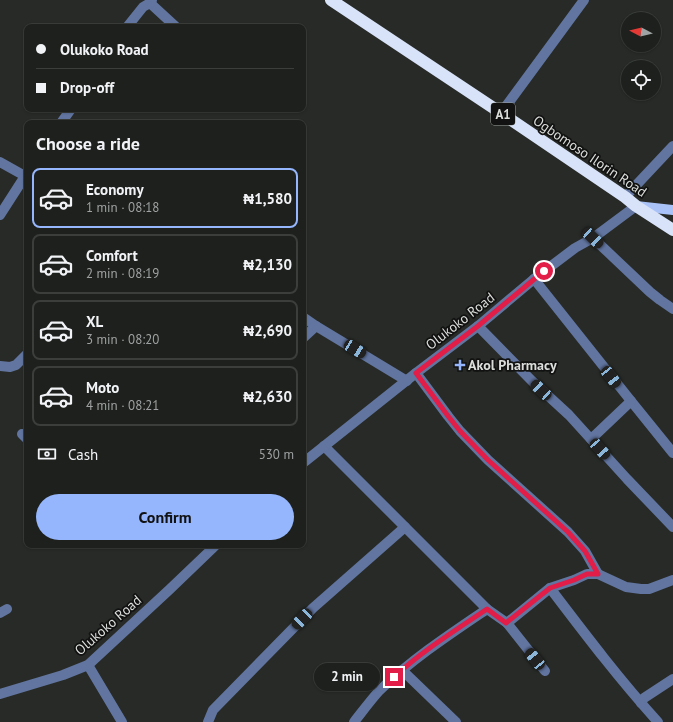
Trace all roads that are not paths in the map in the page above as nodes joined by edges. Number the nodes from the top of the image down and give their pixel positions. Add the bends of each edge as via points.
1 (331, 0) edge
2 (584, 0) edge
3 (151, 2) edge
4 (129, 24) edge
5 (173, 24) edge
6 (501, 113) junction
7 (673, 146) edge
8 (0, 162) edge
9 (24, 174) edge
10 (24, 178) edge
11 (625, 197) junction
12 (636, 206) junction
13 (673, 210) edge
14 (0, 215) edge
15 (673, 230) edge
16 (593, 238) junction
17 (534, 279) junction
18 (673, 309) edge
19 (306, 319) edge
20 (316, 326) junction
21 (478, 326) junction
22 (306, 335) edge
23 (24, 357) edge
24 (0, 366) edge
25 (416, 373) junction
26 (407, 381) junction
27 (631, 401) junction
28 (591, 439) junction
29 (324, 446) junction
30 (673, 452) edge
31 (306, 461) edge
32 (405, 527) junction
33 (673, 527) edge
34 (213, 548) edge
35 (598, 574) junction
36 (673, 580) edge
37 (550, 588) junction
38 (487, 609) junction
39 (506, 623) junction
40 (88, 665) junction
41 (402, 670) junction
42 (545, 671) dead end
43 (673, 678) edge
44 (0, 694) edge
45 (641, 704) junction
46 (122, 722) edge
47 (208, 722) edge
48 (354, 722) edge
49 (456, 722) edge
50 (658, 722) edge

1 - 6 highway, Ogbomoso Ilorin Road / A1
2 - 6 street
3 - 4 street via 143,7
3 - 5 street
6 - 11 highway, Ogbomoso Ilorin Road / A1
7 - 11 street
8 - 9 street
10 - 14 street
11 - 12 highway, Ogbomoso Ilorin Road / A1
12 - 13 main road
12 - 15 highway, Ogbomoso Ilorin Road / A1
12 - 16 street, Olukoko Road
16 - 17 street, Olukoko Road via 575,248
16 - 18 street via 650,292
17 - 21 street, Olukoko Road
17 - 27 street
19 - 20 street
20 - 22 street
20 - 26 street
21 - 25 street, Olukoko Road
21 - 28 street
23 - 24 street via 16,365
25 - 26 street, Olukoko Road
25 - 35 street via 460,431 488,460 568,532 585,551
26 - 29 street, Olukoko Road
27 - 28 street
27 - 30 street
28 - 33 street
29 - 31 street, Olukoko Road
29 - 32 street
32 - 38 street
32 - 47 street via 313,608 213,710
34 - 40 street, Olukoko Road
35 - 36 street via 626,586 641,589 649,589
35 - 37 street via 587,574
37 - 39 street
37 - 45 street
38 - 39 street
38 - 41 street
39 - 42 street
40 - 44 street, Olukoko Road
40 - 46 street
41 - 48 street via 378,692
41 - 49 street
43 - 45 street via 644,698
45 - 50 street

